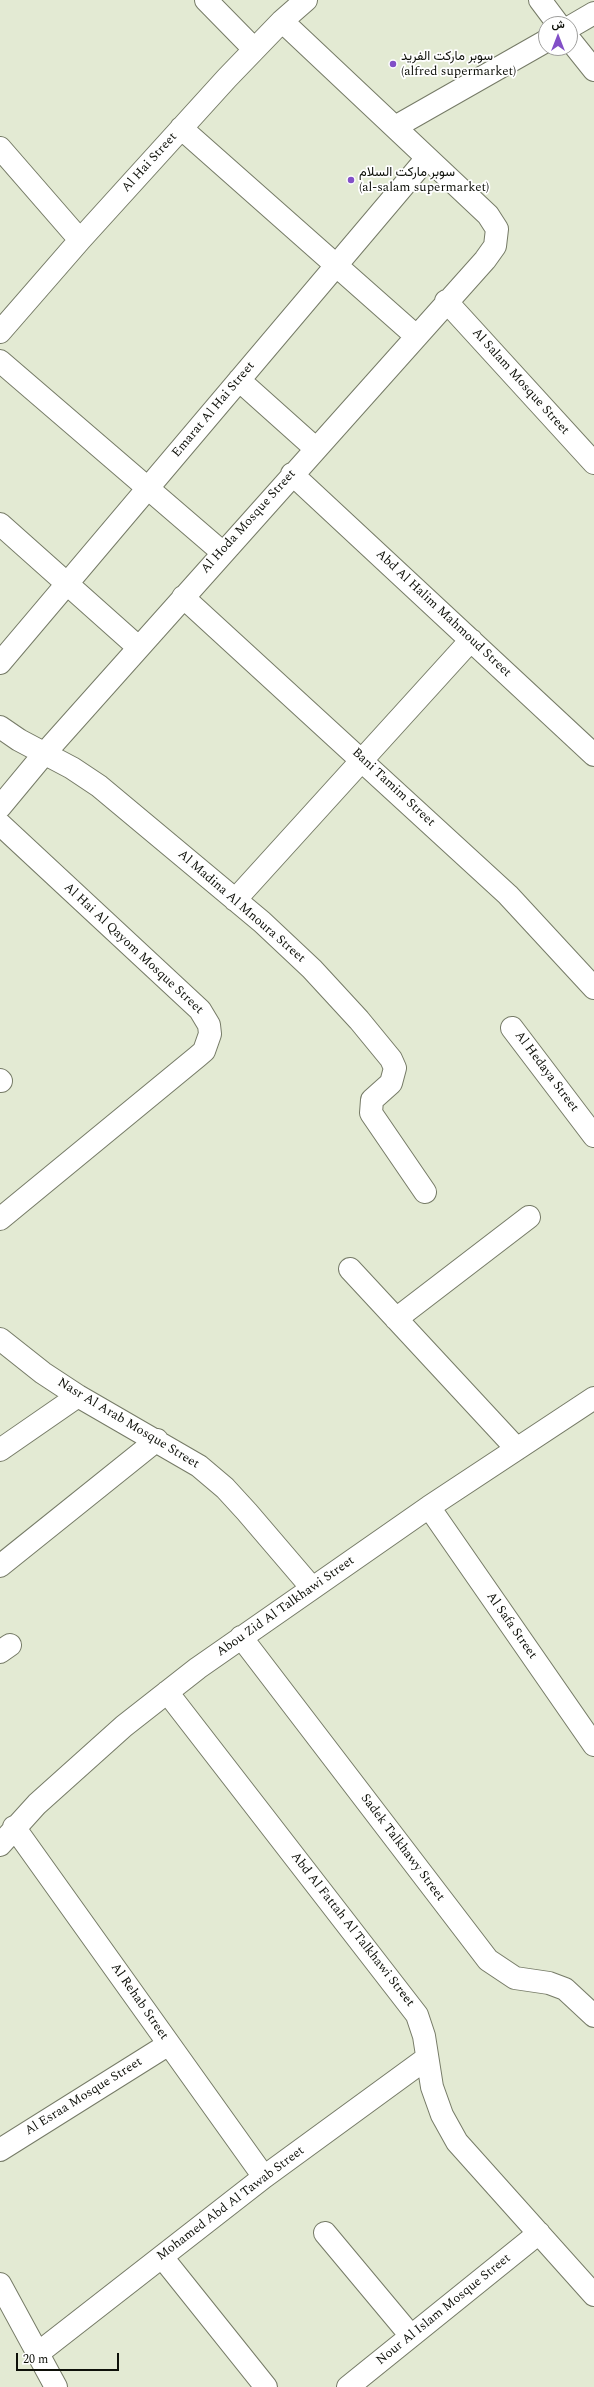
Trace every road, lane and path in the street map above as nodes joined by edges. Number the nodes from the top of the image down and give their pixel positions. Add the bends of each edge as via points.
1 (206, 0) edge
2 (306, 0) edge
3 (540, 0) edge
4 (594, 13) edge
5 (552, 16) edge
6 (282, 21) junction
7 (578, 22) edge
8 (538, 46) edge
9 (254, 49) junction
10 (578, 50) edge
11 (594, 70) edge
12 (395, 127) junction
13 (181, 128) junction
14 (0, 148) edge
15 (427, 158) junction
16 (80, 240) junction
17 (336, 265) junction
18 (446, 301) junction
19 (2, 326) edge
20 (416, 336) junction
21 (0, 361) edge
22 (239, 380) junction
23 (315, 448) junction
24 (594, 463) edge
25 (292, 474) junction
26 (148, 488) junction
27 (0, 524) edge
28 (222, 552) junction
29 (67, 583) junction
30 (183, 597) junction
31 (471, 640) junction
32 (138, 647) junction
33 (0, 663) edge
34 (0, 727) edge
35 (44, 754) junction
36 (594, 755) edge
37 (362, 760) junction
38 (0, 807) edge
39 (0, 824) edge
40 (235, 900) junction
41 (594, 988) edge
42 (512, 1028) dead end
43 (594, 1136) edge
44 (425, 1192) dead end
45 (529, 1217) dead end
46 (0, 1219) edge
47 (350, 1269) dead end
48 (396, 1319) junction
49 (0, 1339) edge
50 (78, 1396) junction
51 (594, 1398) edge
52 (158, 1440) junction
53 (517, 1449) junction
54 (0, 1450) edge
55 (429, 1507) junction
56 (0, 1566) edge
57 (312, 1588) junction
58 (241, 1637) junction
59 (167, 1692) junction
60 (594, 1745) edge
61 (14, 1827) junction
62 (0, 1845) edge
63 (594, 2016) edge
64 (169, 2044) junction
65 (427, 2058) junction
66 (0, 2150) edge
67 (264, 2177) junction
68 (325, 2233) dead end
69 (539, 2234) junction
70 (162, 2257) junction
71 (0, 2284) edge
72 (594, 2295) edge
73 (411, 2336) junction
74 (37, 2354) junction
75 (56, 2387) edge
76 (266, 2387) edge
77 (348, 2387) edge

1 - 9 street
2 - 6 street, Al Hai Street
3 - 5 street
4 - 7 street
6 - 9 street, Al Hai Street
6 - 12 street
8 - 12 street
9 - 13 street, Al Hai Street
10 - 11 street
12 - 15 street
13 - 16 street, Al Hai Street
13 - 17 street
14 - 16 street
15 - 17 street, Emarat Al Hai Street
15 - 18 street, Al Hoda Mosque Street via 488,216 495,226 497,238 495,246 485,260
16 - 19 street, Al Hai Street
17 - 20 street
17 - 22 street, Emarat Al Hai Street
18 - 20 street, Al Hoda Mosque Street
18 - 24 street, Al Salam Mosque Street
20 - 23 street, Al Hoda Mosque Street
21 - 26 street
22 - 23 street
22 - 26 street, Emarat Al Hai Street
23 - 25 street, Al Hoda Mosque Street
25 - 28 street, Al Hoda Mosque Street
25 - 31 street, Abd Al Halim Mahmoud Street
26 - 28 street
26 - 29 street, Emarat Al Hai Street
27 - 29 street
28 - 30 street, Al Hoda Mosque Street
29 - 32 street
29 - 33 street, Emarat Al Hai Street
30 - 32 street, Al Hoda Mosque Street
30 - 37 street, Bani Tamim Street
31 - 36 street, Abd Al Halim Mahmoud Street
31 - 37 street
32 - 35 street, Al Hoda Mosque Street
34 - 35 street, Al Madina Al Mnoura Street
35 - 38 street, Al Hoda Mosque Street
35 - 40 street, Al Madina Al Mnoura Street via 99,786
37 - 40 street
37 - 41 street, Bani Tamim Street via 508,895
39 - 46 street, Al Hai Al Qayom Mosque Street via 200,1010 209,1025 210,1034 204,1050 197,1057
40 - 44 street, Al Madina Al Mnoura Street via 312,969 391,1058 395,1068 394,1079 372,1100 372,1113
42 - 43 street, Al Hedaya Street
45 - 48 street
47 - 48 street
48 - 53 street
49 - 50 street, Nasr Al Arab Mosque Street via 43,1373
50 - 52 street, Nasr Al Arab Mosque Street
50 - 54 street
51 - 53 street, Abou Zid Al Talkhawi Street
52 - 56 street
52 - 57 street, Nasr Al Arab Mosque Street via 199,1466 224,1488
53 - 55 street, Abou Zid Al Talkhawi Street
55 - 57 street, Abou Zid Al Talkhawi Street
55 - 60 street, Al Safa Street
57 - 58 street, Abou Zid Al Talkhawi Street
58 - 59 street, Abou Zid Al Talkhawi Street
58 - 63 street, Sadek Talkhawy Street via 488,1960 516,1978 549,1983 565,1989
59 - 61 street, Abou Zid Al Talkhawi Street via 124,1726
59 - 65 street, Abd Al Fattah Al Talkhawi Street via 417,2014
61 - 62 street, Abou Zid Al Talkhawi Street
61 - 64 street, Al Rehab Street
64 - 66 street, Al Esraa Mosque Street
64 - 67 street, Al Rehab Street
65 - 67 street, Mohamed Abd Al Tawab Street
65 - 69 street, Abd Al Fattah Al Talkhawi Street via 432,2087 442,2115 457,2142
67 - 70 street, Mohamed Abd Al Tawab Street
68 - 73 street
69 - 72 street, Abd Al Fattah Al Talkhawi Street
69 - 73 street, Nour Al Islam Mosque Street
70 - 74 street, Mohamed Abd Al Tawab Street
70 - 76 street
71 - 74 street
73 - 77 street, Nour Al Islam Mosque Street
74 - 75 street

